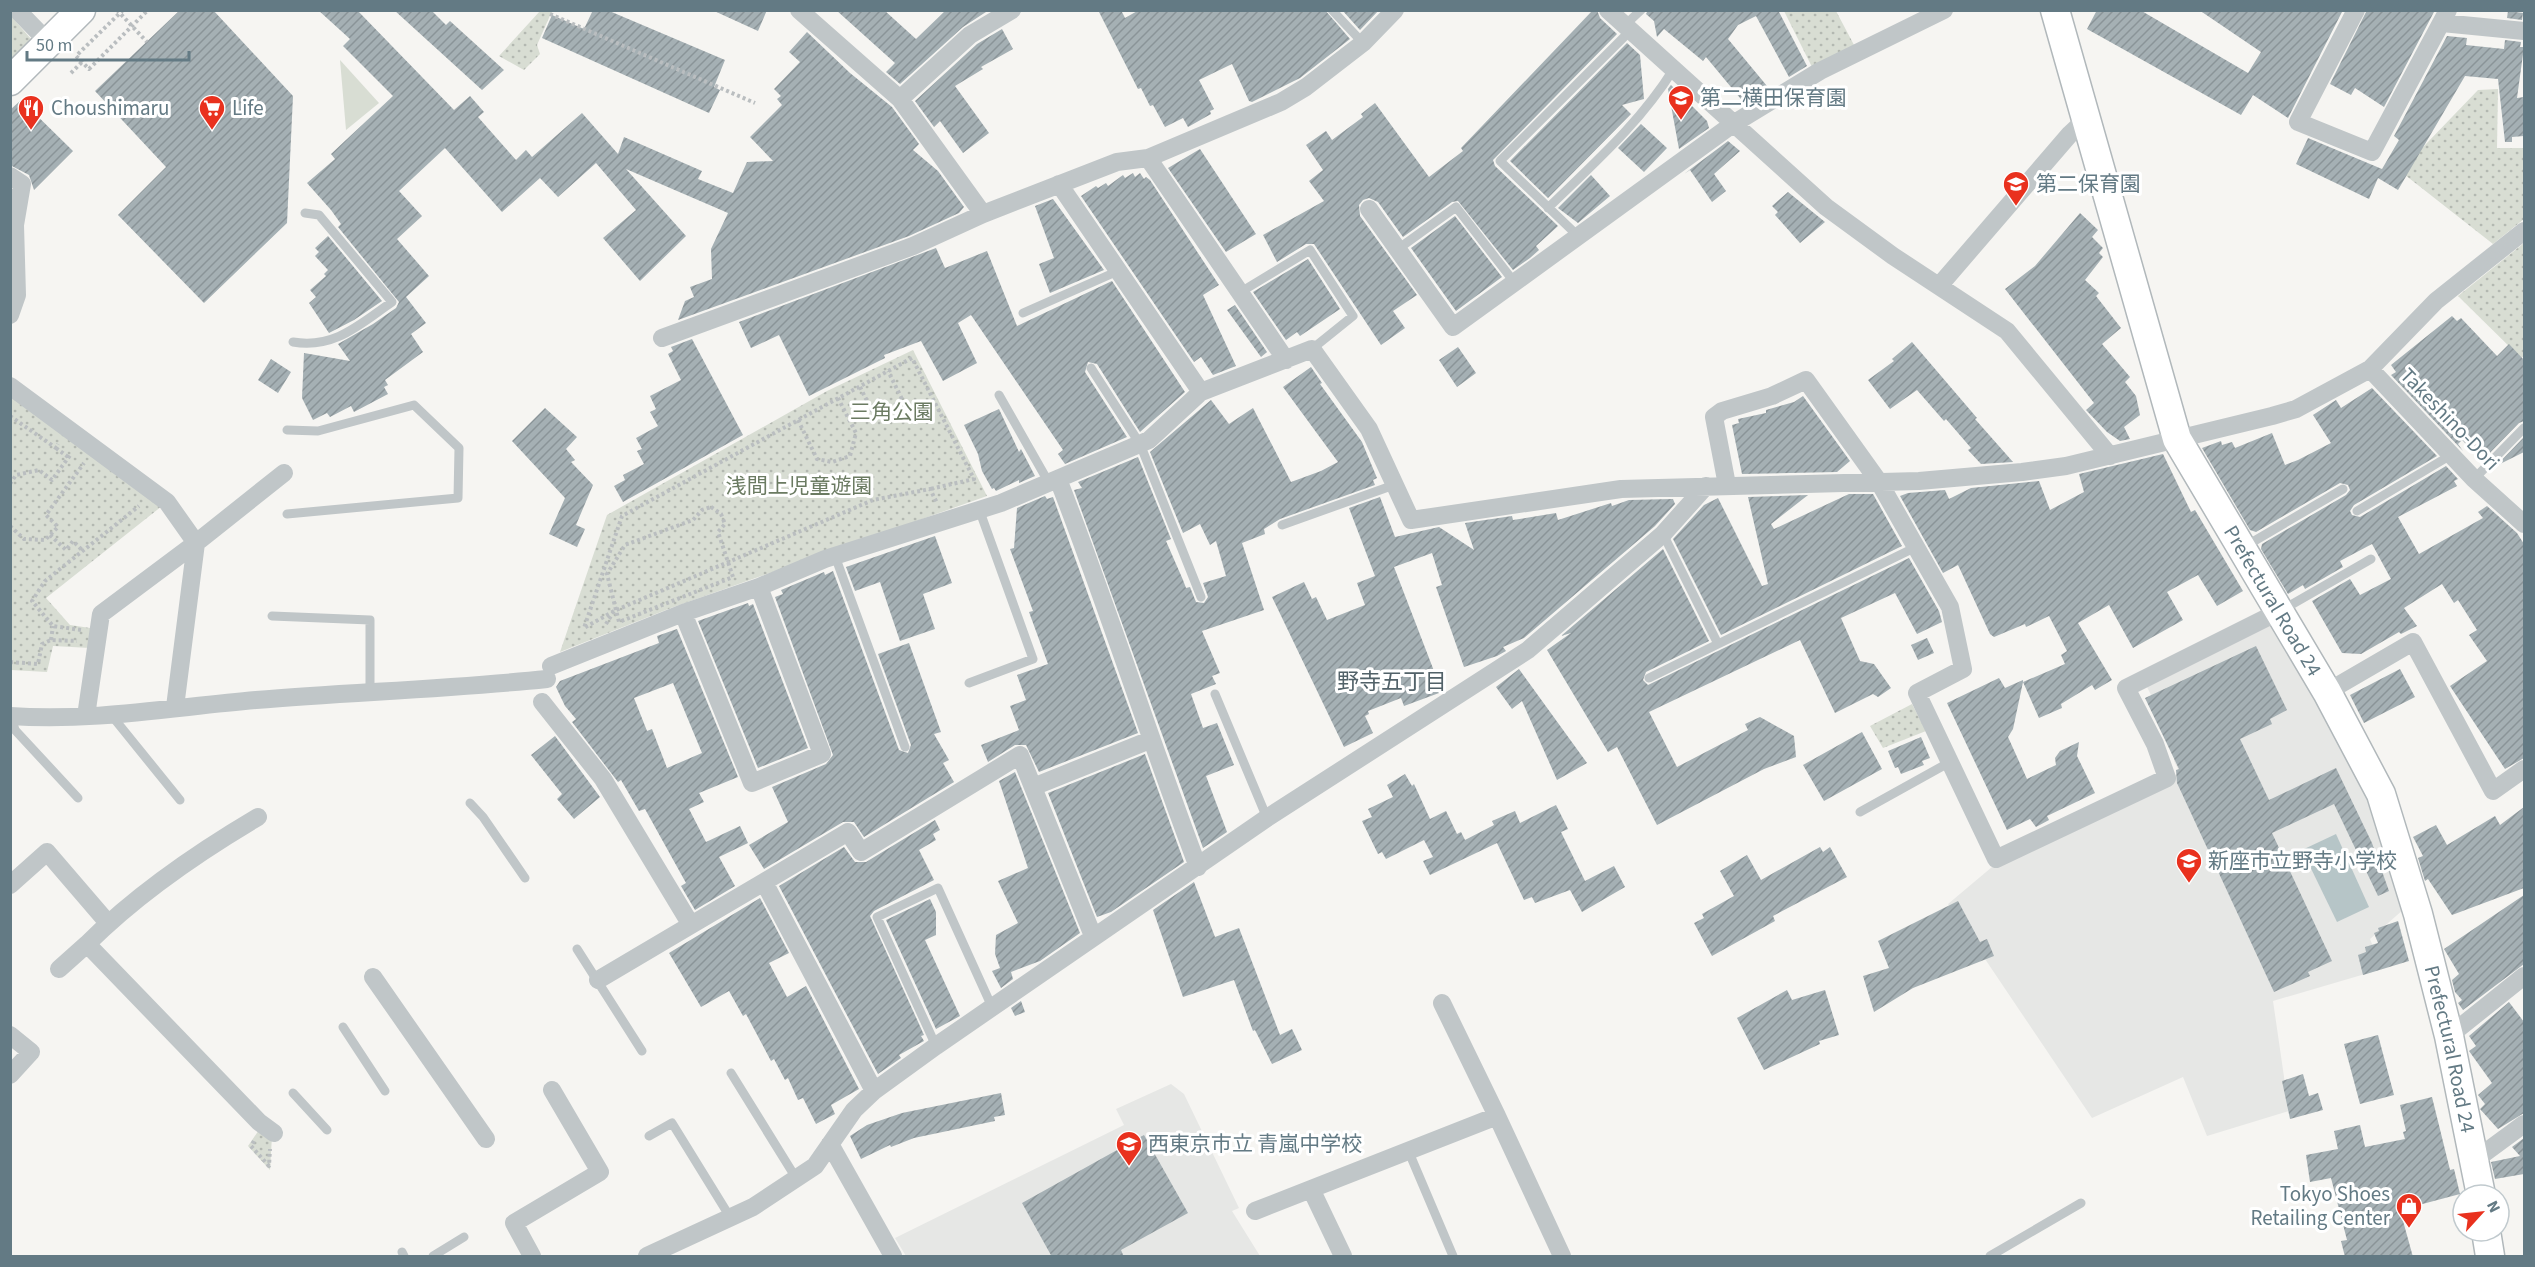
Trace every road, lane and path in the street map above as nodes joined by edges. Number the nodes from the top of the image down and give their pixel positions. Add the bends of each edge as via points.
1 (16, 10) edge
2 (81, 10) edge
3 (117, 10) edge
4 (123, 10) edge
5 (148, 10) edge
6 (799, 10) edge
7 (1012, 10) edge
8 (1332, 10) edge
9 (1395, 10) edge
10 (1608, 10) edge
11 (1641, 10) edge
12 (1944, 10) edge
13 (2055, 10) edge
14 (2356, 10) edge
15 (550, 14) dead end
16 (2445, 17) edge
17 (1627, 28) junction
18 (2524, 31) edge
19 (147, 42) dead end
20 (1363, 42) junction
21 (49, 43) junction
22 (82, 62) junction
23 (1673, 70) junction
24 (71, 73) dead end
25 (10, 81) edge
26 (900, 99) junction
27 (755, 103) dead end
28 (2086, 119) junction
29 (1733, 124) junction
30 (1148, 158) junction
31 (10, 176) edge
32 (1059, 183) junction
33 (1369, 208) dead end
34 (1548, 208) junction
35 (305, 213) dead end
36 (983, 214) junction
37 (2524, 231) edge
38 (1577, 235) junction
39 (1398, 249) junction
40 (1118, 271) junction
41 (1515, 283) junction
42 (1940, 286) junction
43 (14, 292) edge
44 (1239, 293) junction
45 (1023, 313) dead end
46 (10, 315) edge
47 (662, 338) dead end
48 (293, 342) dead end
49 (1312, 349) junction
50 (1286, 360) junction
51 (1091, 368) dead end
52 (2370, 369) junction
53 (888, 371) junction
54 (10, 386) edge
55 (860, 387) junction
56 (1201, 392) junction
57 (999, 395) dead end
58 (838, 398) junction
59 (798, 420) junction
60 (2524, 428) edge
61 (287, 430) dead end
62 (82, 439) junction
63 (2177, 439) junction
64 (1140, 444) junction
65 (56, 448) dead end
66 (2451, 455) junction
67 (2110, 456) junction
68 (68, 457) junction
69 (92, 468) dead end
70 (284, 473) dead end
71 (2474, 478) junction
72 (1054, 481) junction
73 (1879, 482) junction
74 (10, 484) edge
75 (1394, 484) junction
76 (1727, 485) junction
77 (1706, 486) junction
78 (930, 489) junction
79 (2343, 489) dead end
80 (135, 497) dead end
81 (979, 509) junction
82 (2357, 511) dead end
83 (287, 514) dead end
84 (945, 520) junction
85 (2524, 524) edge
86 (1282, 525) dead end
87 (10, 526) edge
88 (1663, 534) junction
89 (50, 535) junction
90 (196, 543) junction
91 (1914, 548) junction
92 (2241, 549) junction
93 (83, 550) junction
94 (835, 556) junction
95 (2371, 559) dead end
96 (728, 562) junction
97 (759, 587) junction
98 (1201, 597) dead end
99 (615, 610) junction
100 (2280, 611) junction
101 (683, 613) junction
102 (272, 616) dead end
103 (53, 626) junction
104 (97, 637) junction
105 (51, 640) junction
106 (1718, 644) junction
107 (589, 650) junction
108 (10, 662) edge
109 (1649, 678) dead end
110 (969, 683) dead end
111 (2327, 692) junction
112 (370, 694) junction
113 (1215, 694) dead end
114 (542, 702) dead end
115 (175, 707) junction
116 (111, 714) junction
117 (11, 716) edge
118 (86, 716) junction
119 (1150, 741) junction
120 (905, 747) dead end
121 (1950, 762) junction
122 (2524, 769) edge
123 (1034, 787) junction
124 (78, 798) dead end
125 (180, 800) dead end
126 (470, 803) dead end
127 (1860, 812) dead end
128 (258, 817) dead end
129 (1267, 818) junction
130 (1198, 867) junction
131 (525, 878) dead end
132 (764, 882) junction
133 (10, 885) edge
134 (108, 923) junction
135 (691, 925) junction
136 (1093, 936) junction
137 (87, 944) junction
138 (577, 949) dead end
139 (59, 969) dead end
140 (2524, 976) edge
141 (373, 977) dead end
142 (597, 980) junction
143 (1442, 1003) dead end
144 (992, 1007) junction
145 (343, 1026) dead end
146 (10, 1035) edge
147 (2449, 1036) junction
148 (936, 1046) junction
149 (642, 1052) dead end
150 (731, 1072) dead end
151 (10, 1075) edge
152 (552, 1090) dead end
153 (385, 1091) dead end
154 (874, 1091) junction
155 (293, 1093) dead end
156 (1497, 1116) junction
157 (2524, 1124) edge
158 (327, 1130) dead end
159 (274, 1133) dead end
160 (649, 1136) dead end
161 (486, 1139) dead end
162 (830, 1144) junction
163 (1408, 1150) junction
164 (2475, 1160) junction
165 (796, 1178) junction
166 (2479, 1183) edge
167 (1311, 1189) junction
168 (2081, 1203) dead end
169 (1256, 1211) dead end
170 (730, 1217) junction
171 (464, 1237) dead end
172 (648, 1256) edge
173 (433, 1257) edge
174 (532, 1257) edge
175 (893, 1257) edge
176 (1343, 1257) edge
177 (1453, 1257) edge
178 (1562, 1257) edge
179 (1990, 1257) edge

1 - 21 street
2 - 21 main road
3 - 19 path
4 - 22 path via 76,57
5 - 22 path via 89,69
6 - 26 street
7 - 26 street via 970,35
8 - 20 lane
9 - 20 street
10 - 17 street
11 - 17 lane
12 - 29 street via 1820,71
13 - 28 main road, Prefectural Road 24
14 - 16 street via 2298,122 2372,152
15 - 27 path
16 - 18 street
17 - 23 street
17 - 34 lane via 1500,160
20 - 30 street via 1281,102
21 - 25 main road
22 - 24 path
23 - 29 street
23 - 34 lane via 1655,99 1620,139
26 - 36 street
28 - 42 street
28 - 63 main road, Prefectural Road 24
29 - 38 street
29 - 42 street via 1826,207
30 - 32 street via 1116,162
30 - 44 street
31 - 43 street via 22,184 14,233
32 - 36 street
32 - 40 street
33 - 39 street
34 - 38 lane
35 - 48 lane via 319,215 392,302 324,343
36 - 47 street via 913,246
37 - 52 street via 2436,301
38 - 41 street
39 - 41 lane via 1456,207
39 - 41 street via 1453,327
40 - 45 lane
40 - 56 street
42 - 67 street via 2007,331
43 - 46 street
44 - 49 lane via 1310,250 1353,316
44 - 50 street
49 - 50 street
49 - 75 street via 1369,429
50 - 56 street
51 - 64 lane
52 - 63 street via 2296,410
52 - 66 street, Takeshino-Dori
53 - 55 path
53 - 55 path via 903,400 874,415
53 - 78 path via 912,358 974,479
54 - 62 street
55 - 58 path
56 - 64 street
57 - 72 lane
58 - 59 path
58 - 59 path via 856,433 850,456 832,462 817,459
59 - 99 path via 622,516 584,627
60 - 71 lane
61 - 83 lane via 318,431 414,405 459,448 458,498
62 - 68 path
62 - 90 street via 167,502
63 - 67 street
63 - 92 main road, Prefectural Road 24
64 - 72 street
64 - 98 lane
65 - 68 path
66 - 71 street, Takeshino-Dori
66 - 82 lane
67 - 73 street via 2022,472
68 - 74 path via 52,480 39,470 16,475
69 - 89 path via 84,463 46,515 58,527
70 - 90 street
71 - 85 street, Takeshino-Dori
72 - 81 street
72 - 119 street
73 - 76 street
73 - 76 street via 1806,380 1714,417
73 - 91 street
75 - 77 street via 1411,520 1621,489
75 - 86 lane
76 - 77 street
77 - 88 street
78 - 84 path
78 - 96 path via 873,500
79 - 92 lane
80 - 93 path via 144,503
81 - 84 street
81 - 110 lane via 1033,659
84 - 94 street
87 - 89 path via 24,539 45,540
88 - 106 lane
88 - 129 street via 1528,650
89 - 93 path via 66,550 73,542
90 - 104 street via 101,614
90 - 115 street
91 - 106 lane
91 - 121 street via 1950,607 1963,669 1917,693
92 - 100 main road, Prefectural Road 24
93 - 103 path via 45,581 32,601
94 - 97 street
94 - 120 lane
95 - 100 lane
96 - 99 path
96 - 99 path via 733,577 619,622
96 - 99 path via 718,532 725,524 722,514 711,507 702,510 693,520 625,545 608,574
97 - 101 street
97 - 101 street via 822,754 752,783
99 - 107 path
100 - 111 main road, Prefectural Road 24
100 - 121 street via 2126,688 2155,744 2167,778 1996,859
101 - 107 street
102 - 112 lane via 370,620
103 - 104 path
103 - 105 path
104 - 105 path
104 - 118 street
105 - 108 path via 42,644 38,664
106 - 109 lane
107 - 112 street via 549,673
111 - 122 street via 2413,642 2493,791
111 - 147 main road, Prefectural Road 24 via 2382,794
112 - 115 street
113 - 129 lane
114 - 135 street via 603,779
115 - 116 street
116 - 118 street
116 - 125 lane
117 - 118 street via 57,720
117 - 124 lane via 15,730
119 - 123 street
119 - 130 street
121 - 127 lane
123 - 132 street via 1020,755 861,852 848,832
123 - 136 street
126 - 131 lane
128 - 134 street via 203,850
129 - 130 street
130 - 136 street
132 - 135 street
132 - 154 street
133 - 134 street via 46,852
134 - 137 street
135 - 142 street
136 - 144 street
137 - 139 street
137 - 159 street via 258,1122
138 - 142 lane
140 - 147 street
141 - 161 street
142 - 149 lane
143 - 156 street
144 - 148 street
144 - 148 lane via 938,888 877,917
145 - 153 lane
146 - 151 street via 31,1052
147 - 164 main road, Prefectural Road 24
148 - 154 street
150 - 165 lane
152 - 174 street via 600,1172 514,1223
154 - 162 street via 840,1126
155 - 158 lane
156 - 163 street
156 - 178 street
157 - 164 street
160 - 170 lane via 672,1123
162 - 165 street via 815,1166
162 - 175 street
163 - 167 street
163 - 177 lane
164 - 166 main road, Prefectural Road 24
165 - 170 street via 753,1207
167 - 169 street
167 - 176 street
168 - 179 lane
170 - 172 street
171 - 173 lane

